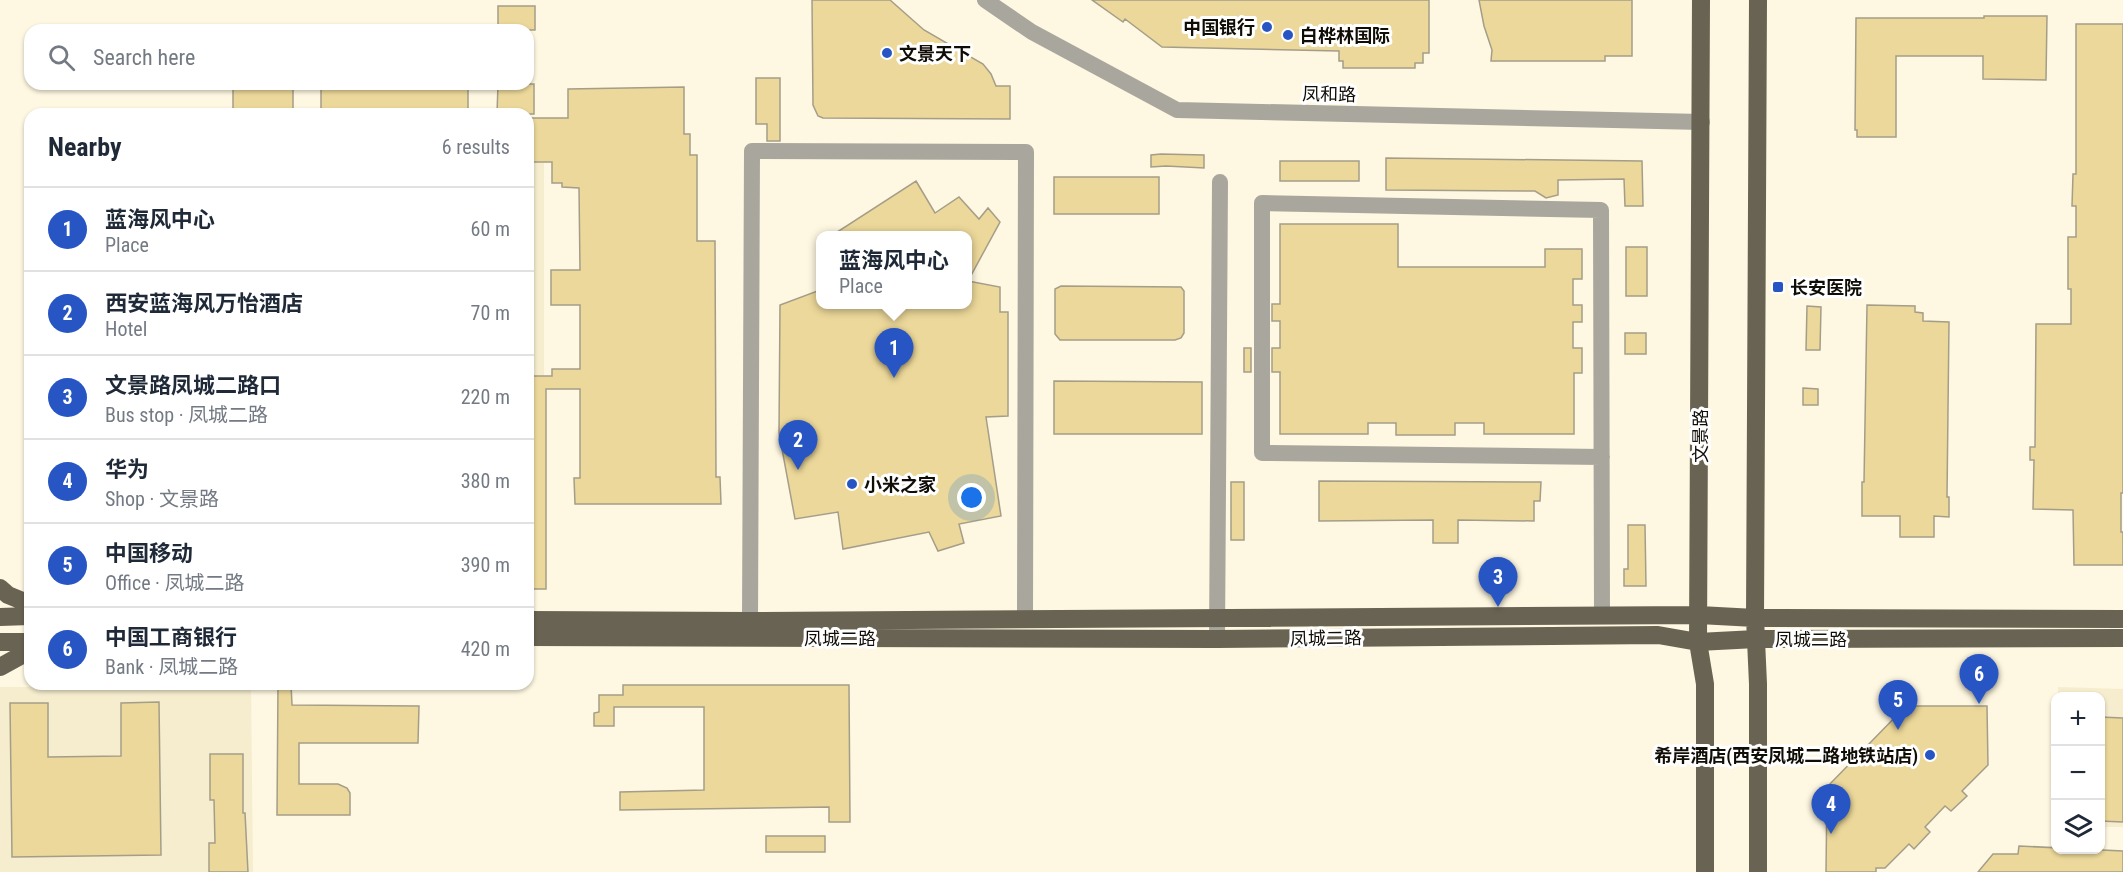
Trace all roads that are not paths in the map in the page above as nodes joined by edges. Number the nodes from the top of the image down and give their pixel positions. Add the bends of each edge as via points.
1 (986, 0) edge
2 (1701, 0) edge
3 (1758, 0) edge
4 (1702, 122) junction
5 (1220, 182) dead end
6 (1602, 457) junction
7 (0, 588) edge
8 (24, 602) edge
9 (1699, 615) junction
10 (24, 616) edge
11 (1602, 616) junction
12 (0, 617) edge
13 (1755, 618) junction
14 (1218, 619) junction
15 (2123, 619) edge
16 (534, 620) edge
17 (1025, 620) junction
18 (750, 621) junction
19 (534, 637) edge
20 (2123, 638) edge
21 (1217, 639) junction
22 (1756, 639) junction
23 (0, 642) edge
24 (24, 642) edge
25 (1698, 642) junction
26 (24, 655) edge
27 (0, 666) edge
28 (1705, 872) edge
29 (1758, 872) edge

1 - 4 street, 凤和路 via 1032,32 1177,110
2 - 4 main road, 文景路
3 - 13 main road
4 - 9 main road, 文景路
5 - 14 street
6 - 6 street via 1601,210 1262,203 1262,453
6 - 11 street
7 - 8 main road
9 - 11 main road, 凤城二路
9 - 13 main road, 凤城二路
9 - 25 main road, 文景路
10 - 12 main road
11 - 14 main road, 凤城二路
13 - 15 main road, 凤城二路
13 - 22 main road
14 - 17 main road, 凤城二路
14 - 21 street
16 - 18 main road, 凤城二路
17 - 18 main road, 凤城二路
17 - 18 street via 1026,152 752,151
19 - 21 main road, 凤城二路
20 - 22 main road, 凤城二路
21 - 25 main road, 凤城二路 via 1658,635
22 - 25 main road, 凤城二路
22 - 29 main road
23 - 24 main road
25 - 28 main road, 文景路 via 1705,684
26 - 27 main road

